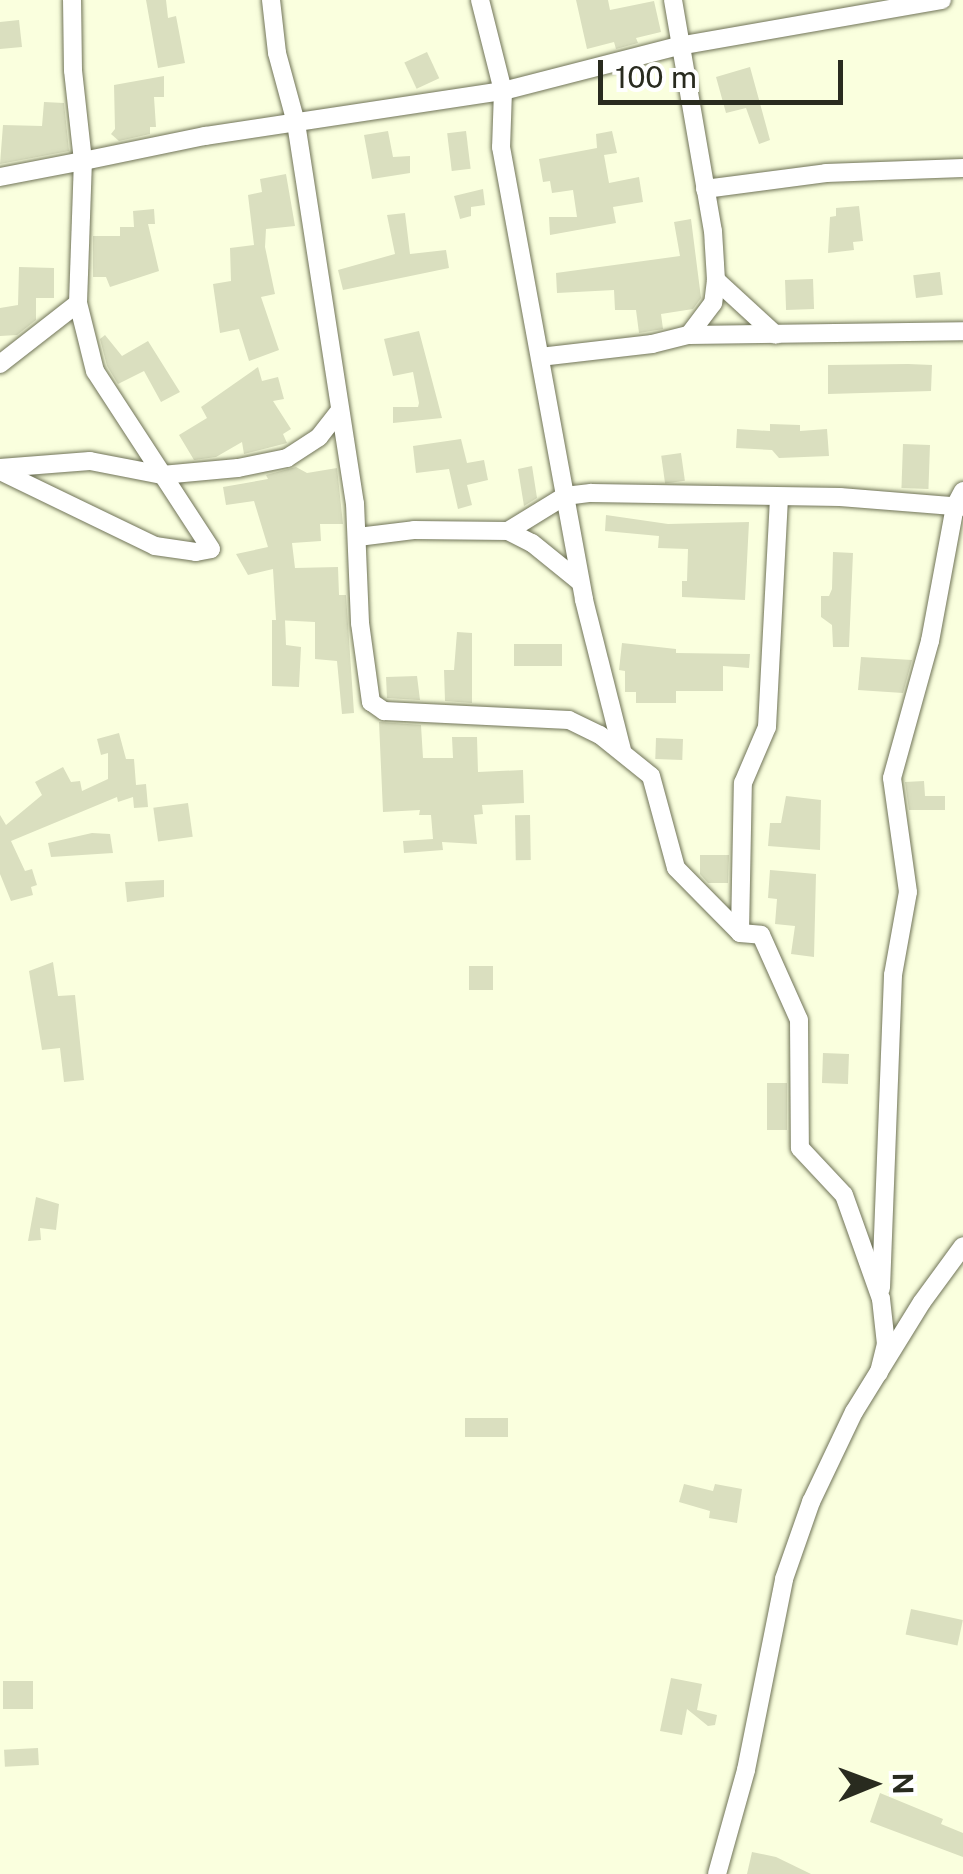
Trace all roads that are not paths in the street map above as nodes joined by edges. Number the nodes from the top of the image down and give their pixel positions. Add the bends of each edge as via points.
1 (72, 0) edge
2 (270, 0) edge
3 (480, 0) edge
4 (673, 0) edge
5 (942, 0) edge
6 (678, 46) junction
7 (504, 92) junction
8 (296, 123) junction
9 (84, 162) junction
10 (963, 168) edge
11 (0, 177) edge
12 (705, 189) junction
13 (716, 280) junction
14 (78, 303) junction
15 (963, 331) edge
16 (689, 335) junction
17 (776, 335) junction
18 (540, 357) junction
19 (0, 364) edge
20 (340, 410) junction
21 (0, 469) edge
22 (162, 475) junction
23 (565, 496) junction
24 (779, 497) junction
25 (960, 501) edge
26 (508, 531) junction
27 (358, 537) junction
28 (580, 582) junction
29 (622, 750) junction
30 (740, 933) junction
31 (963, 1246) edge
32 (881, 1299) junction
33 (879, 1372) junction
34 (717, 1874) edge

1 - 9 street
2 - 8 street
3 - 7 street
4 - 6 street
5 - 6 street
6 - 7 street
6 - 12 street
7 - 8 street
7 - 18 street via 500,146
8 - 9 street
8 - 20 street
9 - 11 street
9 - 14 street
10 - 12 street via 826,174
12 - 13 street
13 - 16 street via 713,302
13 - 17 street
14 - 19 street
14 - 22 street via 95,370
15 - 17 street
16 - 17 street
16 - 18 street
18 - 23 street
20 - 22 street via 319,438 287,458
20 - 27 street
21 - 22 street via 90,461
21 - 22 street via 155,546 211,550
23 - 24 street
23 - 26 street
23 - 28 street
24 - 25 street
24 - 30 street via 766,728 743,784
25 - 32 street via 892,778 908,892 893,976
26 - 27 street
26 - 28 street
27 - 29 street via 371,702 384,711 569,720
28 - 29 street
29 - 30 street via 651,776 676,868
30 - 32 street via 761,935 799,1020 800,1148 844,1196
31 - 33 street
32 - 33 street via 886,1344
33 - 34 street via 811,1502 784,1579 746,1770

